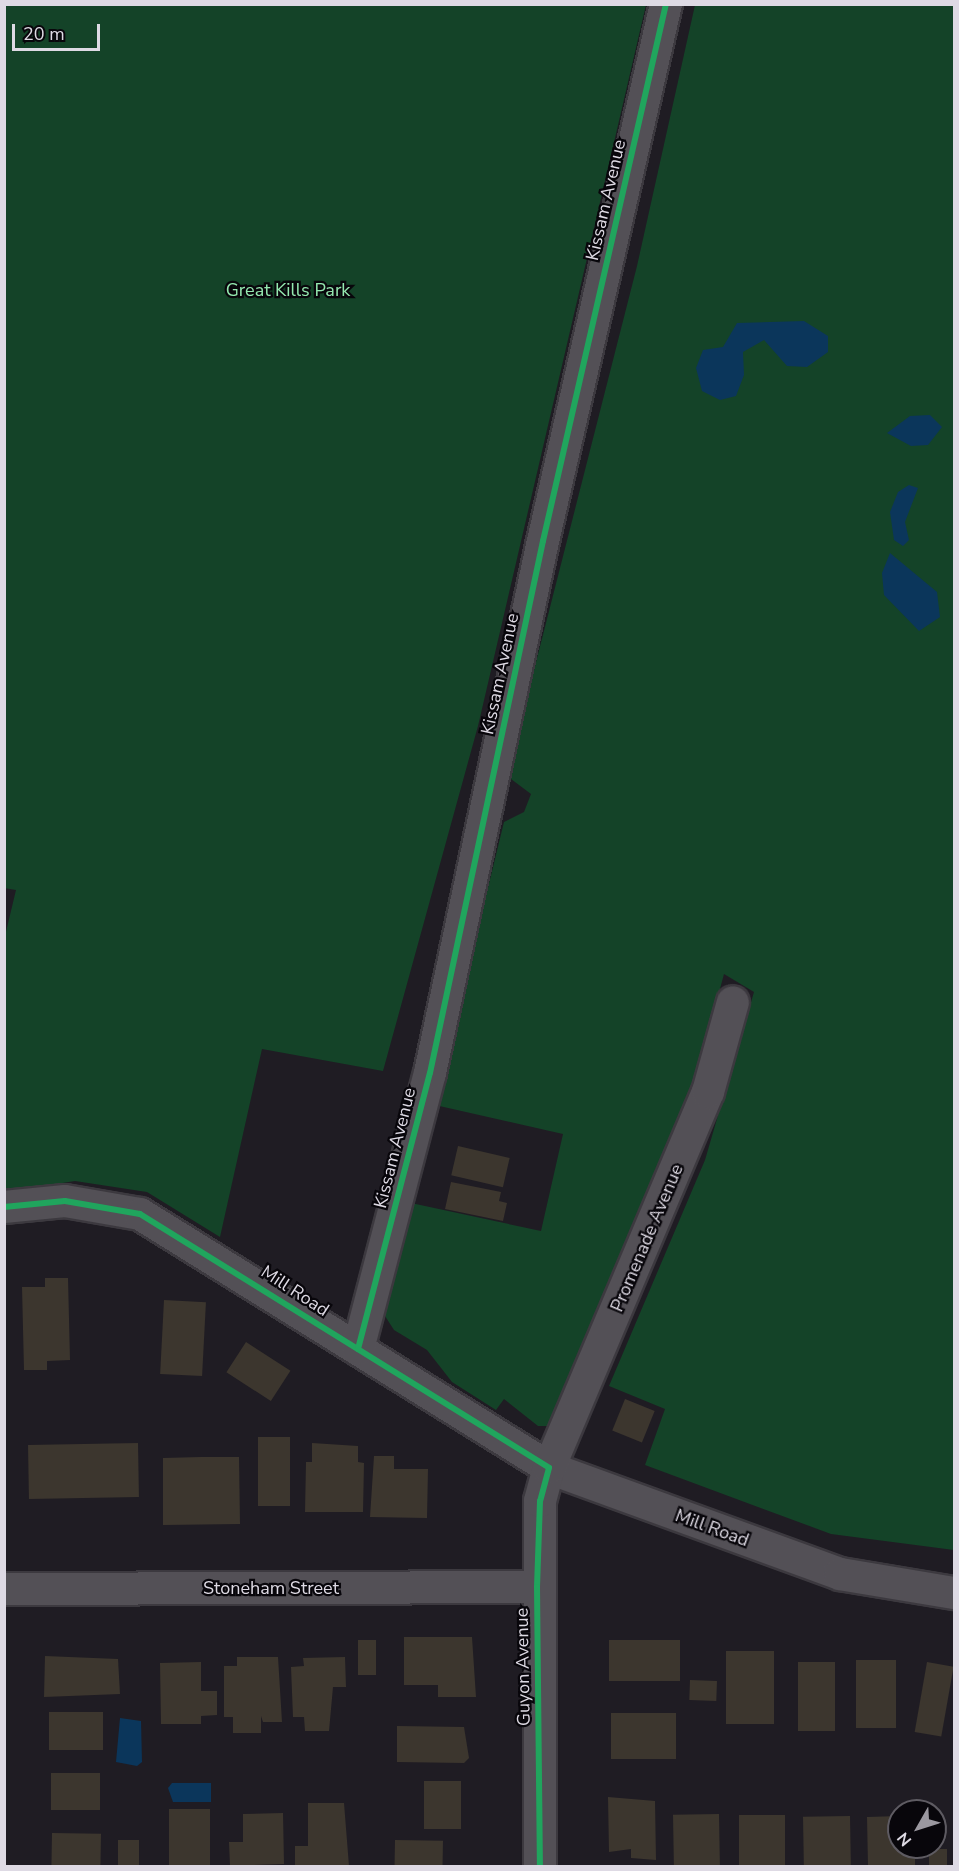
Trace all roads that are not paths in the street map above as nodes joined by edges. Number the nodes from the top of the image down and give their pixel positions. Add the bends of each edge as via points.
1 (666, 4) edge
2 (733, 1002) dead end
3 (4, 1207) edge
4 (358, 1349) junction
5 (549, 1468) junction
6 (537, 1587) junction
7 (4, 1589) edge
8 (954, 1593) edge
9 (540, 1866) edge

1 - 4 street, Kissam Avenue via 430,1073
2 - 5 street, Promenade Avenue via 708,1092
3 - 4 street, Mill Road via 65,1201 140,1214
4 - 5 street, Mill Road
5 - 6 street, Guyon Avenue via 540,1501
5 - 8 street, Mill Road via 840,1574
6 - 7 street, Stoneham Street
6 - 9 street, Guyon Avenue

